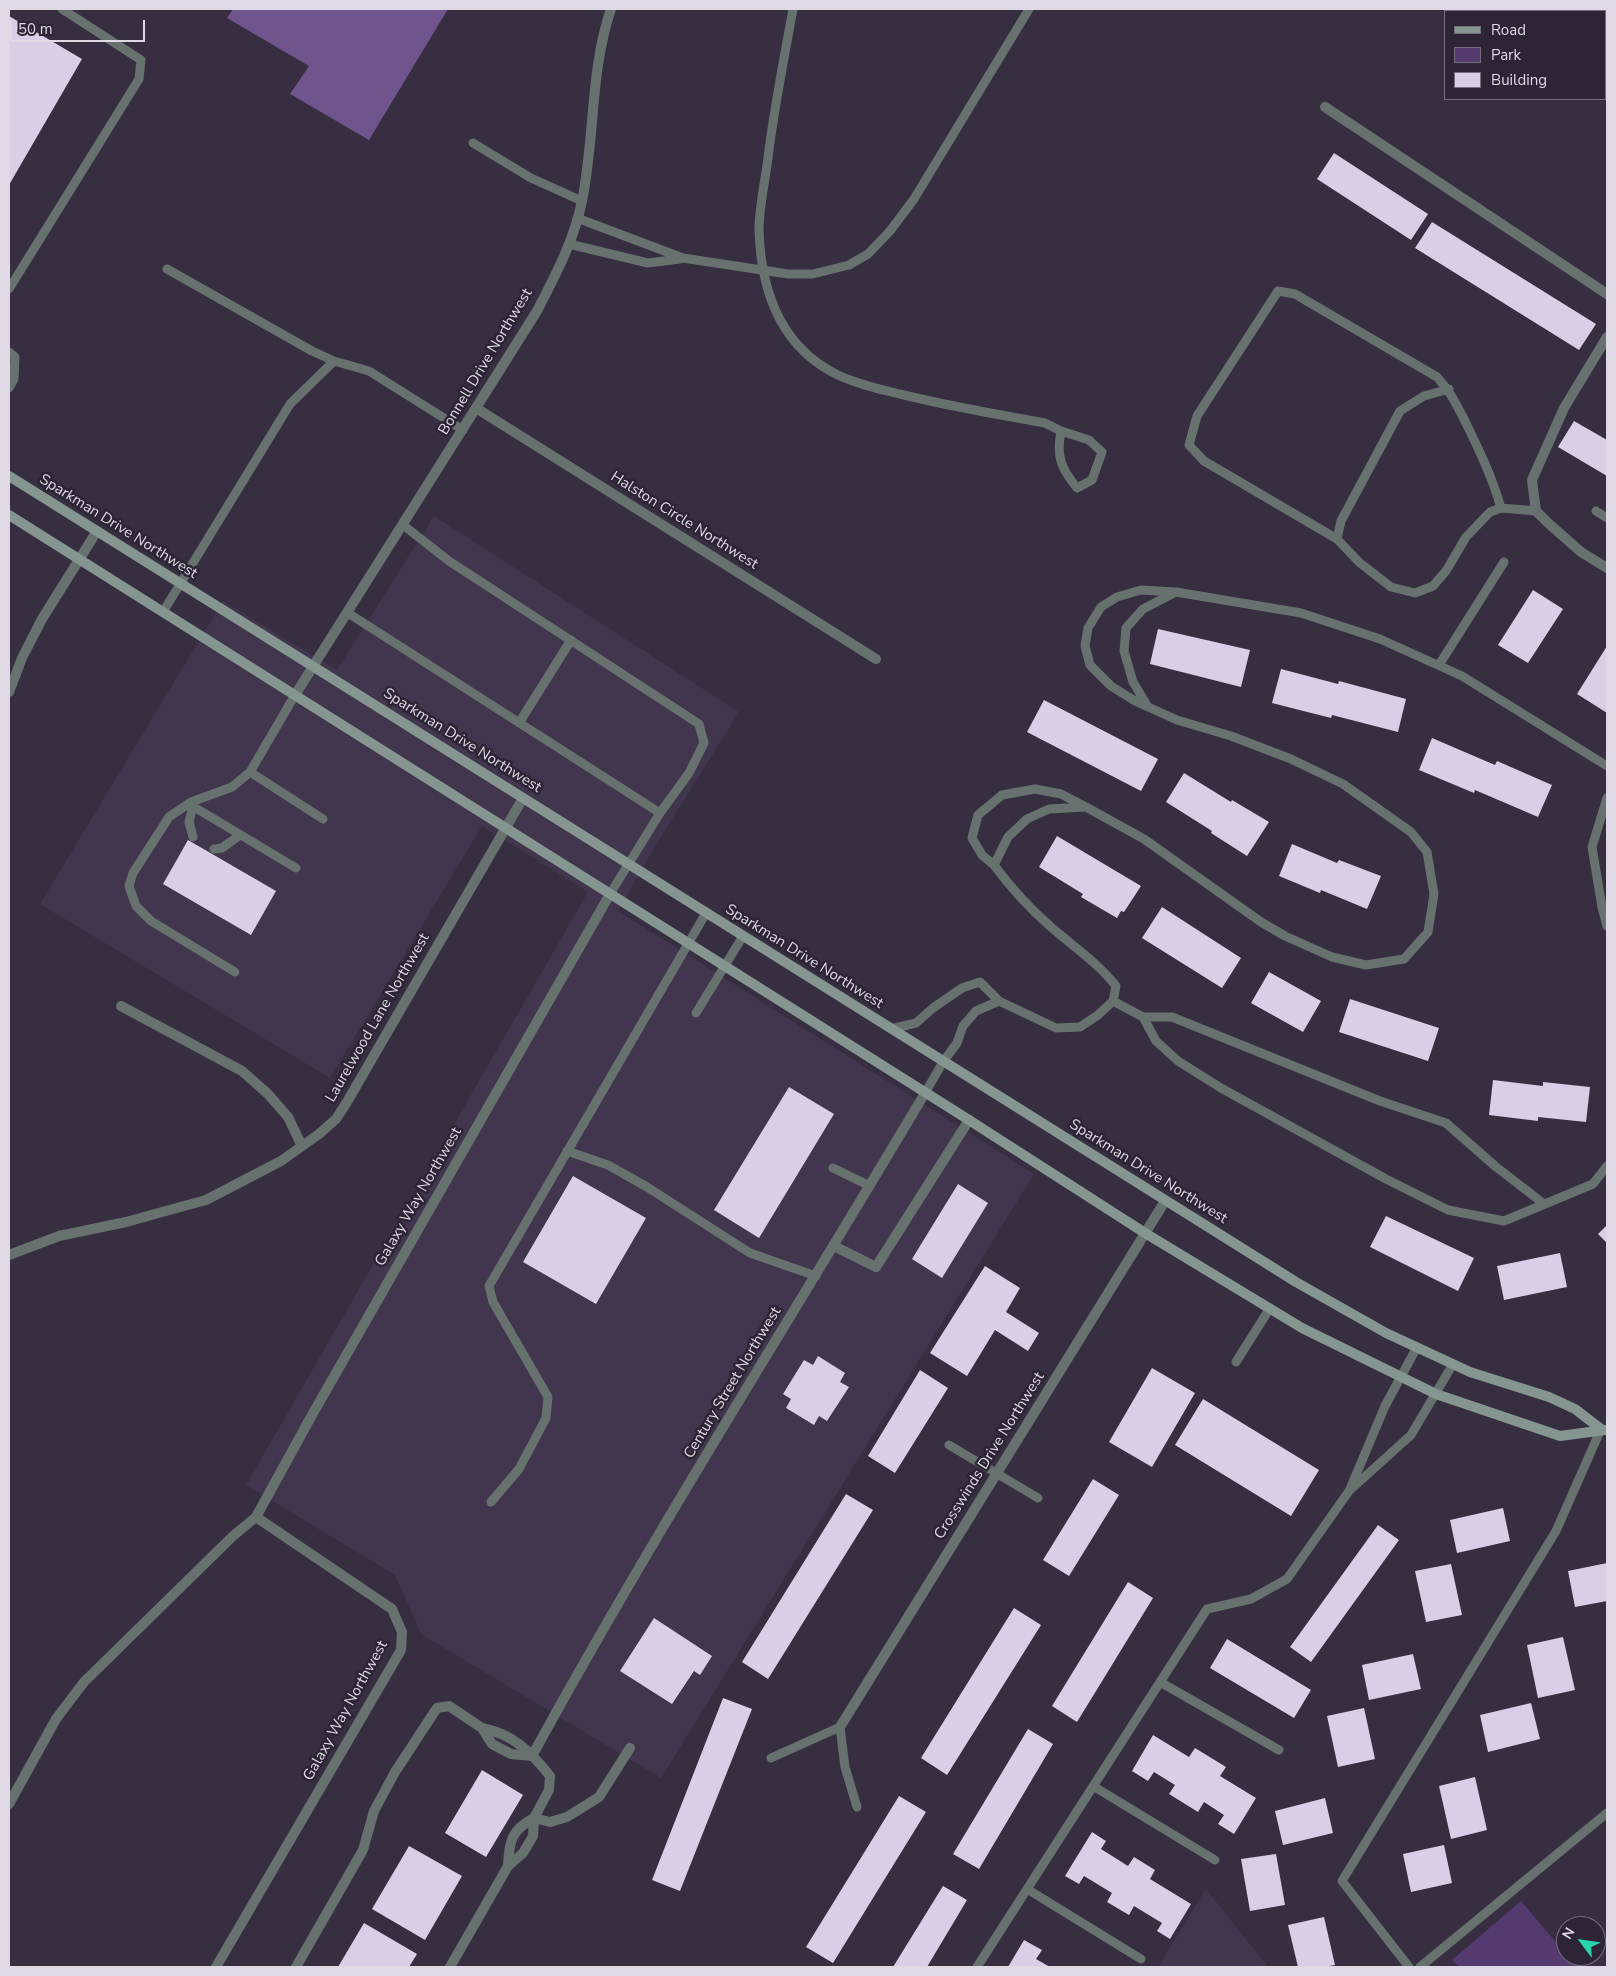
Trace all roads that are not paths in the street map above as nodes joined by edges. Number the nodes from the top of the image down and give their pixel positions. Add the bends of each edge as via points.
1 (62, 9) edge
2 (611, 9) edge
3 (793, 9) edge
4 (1029, 9) edge
5 (1325, 108) dead end
6 (473, 143) dead end
7 (582, 201) junction
8 (577, 218) junction
9 (569, 244) junction
10 (683, 258) junction
11 (167, 269) dead end
12 (764, 271) junction
13 (9, 289) edge
14 (1607, 294) edge
15 (1607, 337) edge
16 (9, 352) edge
17 (334, 361) junction
18 (9, 388) edge
19 (1449, 389) junction
20 (476, 408) junction
21 (463, 430) junction
22 (1061, 431) junction
23 (9, 476) edge
24 (1501, 508) junction
25 (1536, 511) junction
26 (1596, 511) dead end
27 (9, 515) edge
28 (1607, 518) edge
29 (403, 525) junction
30 (97, 531) junction
31 (1337, 539) junction
32 (79, 559) junction
33 (1504, 562) dead end
34 (1607, 568) edge
35 (180, 583) junction
36 (1176, 592) junction
37 (162, 612) junction
38 (348, 612) junction
39 (571, 640) junction
40 (876, 659) dead end
41 (1439, 665) junction
42 (314, 666) junction
43 (9, 692) edge
44 (295, 696) junction
45 (1149, 707) junction
46 (519, 723) junction
47 (1607, 766) edge
48 (250, 772) junction
49 (523, 798) junction
50 (1607, 798) edge
51 (191, 805) junction
52 (1086, 808) junction
53 (660, 813) junction
54 (324, 819) dead end
55 (506, 828) junction
56 (240, 835) junction
57 (193, 837) dead end
58 (214, 849) dead end
59 (628, 863) junction
60 (994, 865) junction
61 (296, 868) dead end
62 (610, 894) junction
63 (706, 913) junction
64 (1607, 926) edge
65 (743, 936) junction
66 (688, 943) junction
67 (725, 967) junction
68 (235, 972) dead end
69 (999, 1001) junction
70 (1113, 1001) junction
71 (121, 1006) dead end
72 (696, 1012) dead end
73 (1143, 1017) junction
74 (891, 1029) junction
75 (943, 1062) junction
76 (925, 1092) junction
77 (969, 1120) junction
78 (302, 1146) junction
79 (567, 1152) junction
80 (1607, 1166) edge
81 (834, 1168) dead end
82 (870, 1186) junction
83 (1165, 1200) junction
84 (1544, 1204) junction
85 (1145, 1234) junction
86 (834, 1246) junction
87 (9, 1255) edge
88 (816, 1276) junction
89 (1270, 1308) junction
90 (1417, 1347) junction
91 (1236, 1362) dead end
92 (1453, 1364) junction
93 (1402, 1375) junction
94 (1436, 1394) junction
95 (1604, 1430) edge
96 (949, 1444) dead end
97 (997, 1474) junction
98 (1349, 1491) junction
99 (1038, 1498) dead end
100 (491, 1502) dead end
101 (256, 1516) junction
102 (1160, 1682) junction
103 (840, 1727) junction
104 (630, 1748) dead end
105 (1279, 1750) dead end
106 (532, 1756) junction
107 (771, 1758) dead end
108 (1093, 1786) junction
109 (9, 1804) edge
110 (857, 1807) dead end
111 (1607, 1812) edge
112 (534, 1818) junction
113 (1215, 1860) dead end
114 (508, 1866) junction
115 (1027, 1889) junction
116 (1140, 1959) dead end
117 (216, 1967) edge
118 (296, 1967) edge
119 (450, 1967) edge
120 (977, 1967) edge
121 (1409, 1967) edge
122 (1420, 1967) edge

1 - 13 lane via 141,60 139,79
2 - 7 street, Bonnell Drive Northwest via 600,60
3 - 12 lane via 773,119 759,229
4 - 12 lane via 914,200 868,254 849,265 813,274
5 - 14 street
6 - 7 lane via 531,178
7 - 8 street, Bonnell Drive Northwest
8 - 9 street, Bonnell Drive Northwest
8 - 10 lane
9 - 10 lane via 648,263
9 - 20 street, Bonnell Drive Northwest via 537,311
10 - 12 lane
11 - 17 lane via 312,352
12 - 22 lane via 774,310 783,327 799,347 838,375 927,401 1045,423
15 - 25 street via 1564,408 1532,480
16 - 18 lane via 16,357 14,379
17 - 21 lane via 369,371
17 - 35 lane via 290,404
19 - 24 lane via 1481,451
19 - 31 lane via 1424,396 1400,411 1342,521
19 - 31 lane via 1437,377 1295,294 1278,292 1197,416 1189,445 1204,461
20 - 21 street, Bonnell Drive Northwest
20 - 40 street, Halston Circle Northwest
21 - 29 street, Bonnell Drive Northwest
22 - 22 lane via 1058,448 1064,473 1077,488 1092,480 1102,452 1089,440
23 - 30 main road, Sparkman Drive Northwest
24 - 25 lane
24 - 31 lane via 1490,512 1466,537 1433,586 1415,593 1390,586 1360,563
25 - 34 street via 1581,552
26 - 28 lane
27 - 32 main road
29 - 38 street, Bonnell Drive Northwest
29 - 39 lane via 449,561
30 - 32 street
30 - 35 main road, Sparkman Drive Northwest
32 - 37 main road
32 - 43 street via 42,619
33 - 41 lane
35 - 37 lane
35 - 42 main road, Sparkman Drive Northwest
36 - 41 lane via 1301,612 1380,639
36 - 45 lane via 1143,609 1126,628 1124,651 1133,682
36 - 45 lane via 1141,590 1117,596 1101,607 1088,628 1085,646 1090,665 1111,686
37 - 44 main road
38 - 42 street, Bonnell Drive Northwest
38 - 46 lane
39 - 46 lane
39 - 53 lane via 699,724 704,743 689,773
41 - 47 lane
42 - 44 street, Bonnell Drive Northwest
42 - 49 main road, Sparkman Drive Northwest
44 - 48 lane
44 - 55 main road
45 - 52 lane via 1177,720 1291,759 1343,784 1411,832 1427,852 1434,894 1428,932 1404,959 1366,965 1332,957 1261,922 1144,839
46 - 53 lane
48 - 51 lane via 232,787
48 - 54 lane
49 - 55 street, Laurelwood Lane Northwest
49 - 59 main road, Sparkman Drive Northwest
50 - 64 lane via 1592,847
51 - 56 lane
51 - 57 lane via 189,822
51 - 68 lane via 169,817 133,873 129,886 136,906 151,921
52 - 60 lane via 1049,809 1027,819 1008,837
52 - 60 lane via 1062,794 1035,789 1002,795 978,816 972,838 982,855
53 - 59 lane
55 - 62 main road
55 - 78 street, Laurelwood Lane Northwest via 347,1102 336,1119
56 - 58 lane via 222,848
56 - 61 lane
59 - 62 lane
59 - 63 main road, Sparkman Drive Northwest
60 - 70 lane via 1016,894 1107,974 1116,986
62 - 66 main road
62 - 101 street, Galaxy Way Northwest
63 - 65 main road, Sparkman Drive Northwest
63 - 66 lane
65 - 67 lane
65 - 74 main road, Sparkman Drive Northwest
66 - 67 main road
66 - 79 lane
67 - 72 lane
67 - 76 main road
69 - 70 lane via 1056,1028 1080,1027
69 - 74 lane via 980,982 962,988 916,1023
69 - 75 lane via 976,1011 963,1026 957,1043
70 - 73 lane
71 - 78 street via 242,1071 288,1117
73 - 84 lane via 1172,1017 1380,1101 1446,1123
73 - 84 lane via 1156,1041 1178,1062 1386,1179 1448,1210 1504,1221
74 - 75 main road, Sparkman Drive Northwest
75 - 76 lane
75 - 83 main road, Sparkman Drive Northwest
76 - 77 main road
76 - 82 street, Century Street Northwest
77 - 85 main road
77 - 86 street via 876,1268
78 - 87 street, Laurelwood Lane Northwest via 281,1161 206,1200 59,1236
79 - 88 lane via 608,1165 750,1253
79 - 100 lane via 489,1286 493,1302 548,1397 546,1418 519,1468
80 - 84 lane via 1593,1184
81 - 82 lane
82 - 86 street, Century Street Northwest
83 - 85 street, Crosswinds Drive Northwest
83 - 90 main road, Sparkman Drive Northwest via 1296,1282
85 - 89 main road
85 - 97 street, Crosswinds Drive Northwest
86 - 88 street, Century Street Northwest
88 - 106 street, Century Street Northwest via 647,1555
89 - 91 lane
89 - 93 main road via 1302,1328
90 - 92 main road, Sparkman Drive Northwest
90 - 93 lane
92 - 94 lane
92 - 95 main road, Sparkman Drive Northwest via 1549,1397 1575,1409
93 - 94 main road
93 - 98 lane via 1385,1406
94 - 95 main road via 1560,1436
94 - 98 lane via 1411,1435
95 - 121 lane via 1556,1531 1342,1881
96 - 97 lane
97 - 99 lane
97 - 103 street, Crosswinds Drive Northwest
98 - 102 lane via 1288,1579 1251,1599 1207,1609
101 - 109 street, Galaxy Way Northwest via 84,1682 56,1718
101 - 117 street, Galaxy Way Northwest via 392,1609 402,1632 401,1650
102 - 105 lane
102 - 108 lane
103 - 107 lane
103 - 110 lane via 845,1767
104 - 112 street via 599,1797 567,1817 550,1822
106 - 112 street via 550,1776 549,1790
106 - 118 street via 502,1750 492,1744 482,1728 449,1706 437,1708 395,1772 374,1811 363,1850
108 - 113 lane
108 - 115 lane
111 - 122 lane
112 - 114 street via 533,1836 523,1853
112 - 114 street via 521,1825 509,1844
114 - 119 street
115 - 116 lane
115 - 120 lane

